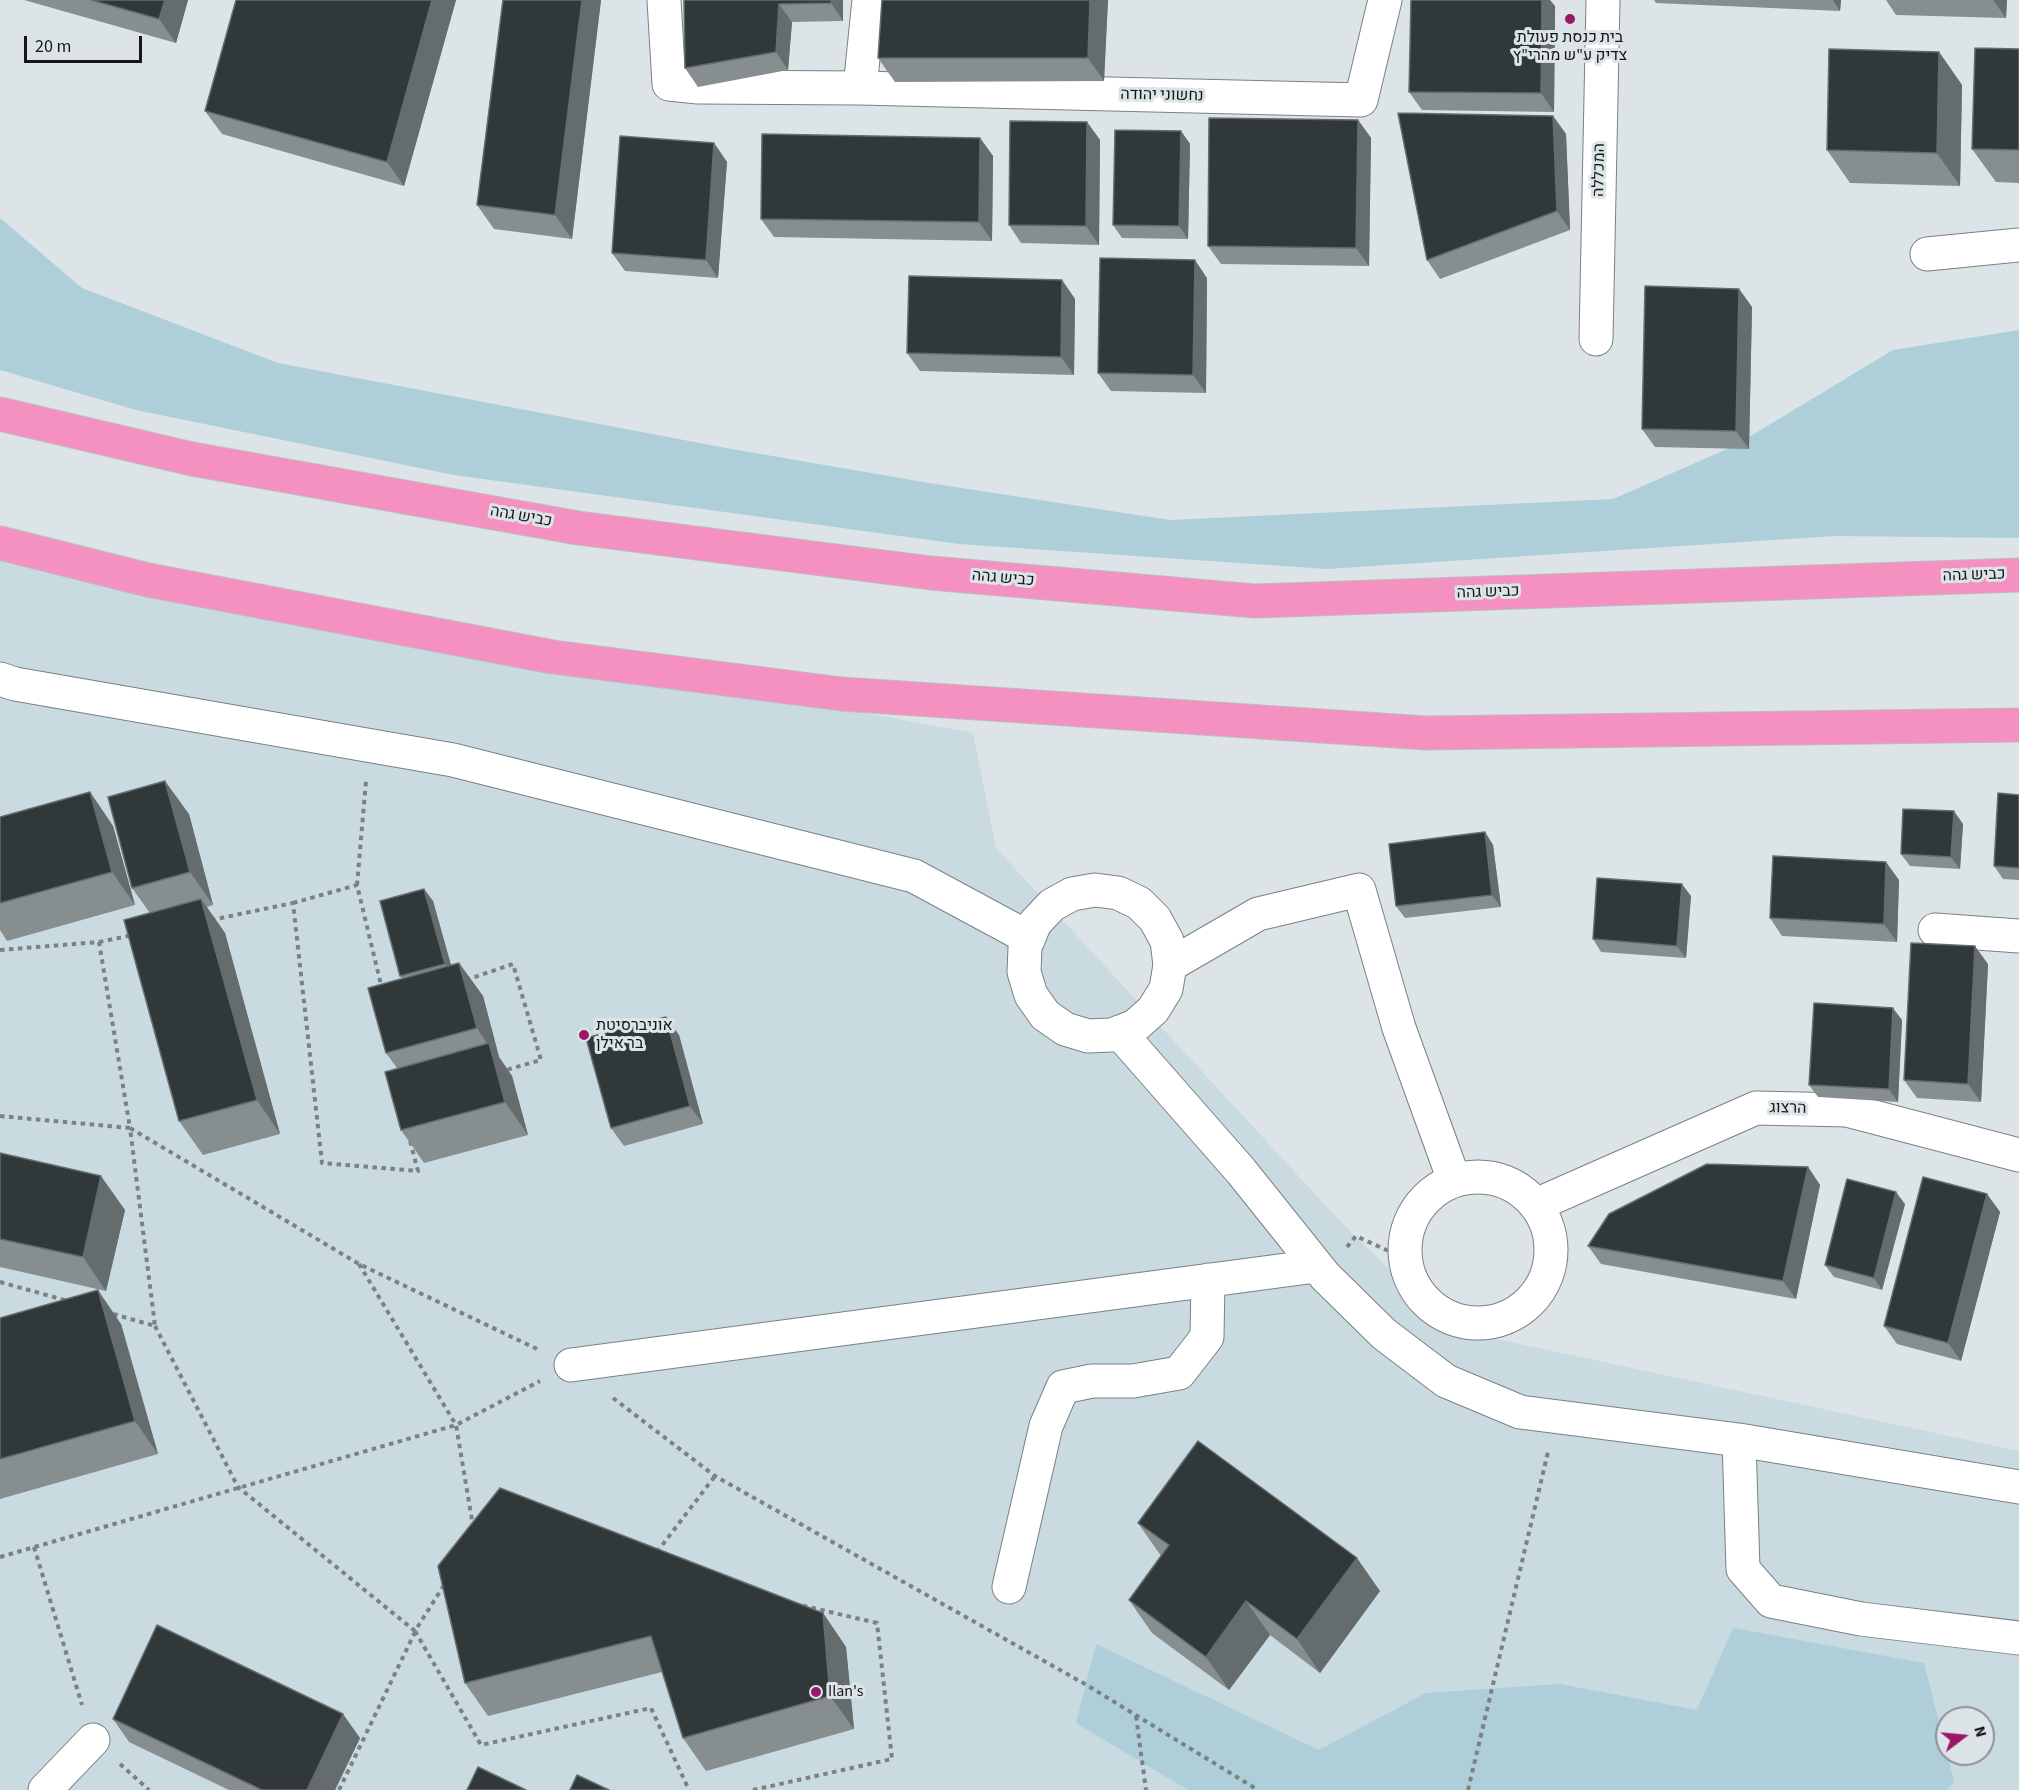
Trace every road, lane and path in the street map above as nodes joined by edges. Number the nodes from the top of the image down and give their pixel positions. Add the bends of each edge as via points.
1 (664, 0) edge
2 (869, 0) edge
3 (1385, 0) edge
4 (1603, 0) edge
5 (860, 88) junction
6 (2019, 245) edge
7 (1927, 254) dead end
8 (1596, 339) dead end
9 (0, 414) edge
10 (0, 543) edge
11 (2019, 575) edge
12 (0, 679) edge
13 (2019, 725) edge
14 (369, 745) junction
15 (357, 885) junction
16 (293, 903) junction
17 (201, 922) edge
18 (1935, 930) dead end
19 (144, 933) edge
20 (2019, 936) edge
21 (1029, 938) junction
22 (99, 942) junction
23 (0, 950) edge
24 (1170, 965) junction
25 (460, 982) edge
26 (383, 996) edge
27 (1119, 1032) junction
28 (497, 1072) edge
29 (0, 1116) edge
30 (130, 1128) junction
31 (410, 1140) edge
32 (2019, 1155) edge
33 (1454, 1180) junction
34 (1536, 1205) junction
35 (1405, 1250) junction
36 (359, 1264) junction
37 (1321, 1271) junction
38 (1208, 1280) junction
39 (0, 1282) edge
40 (78, 1304) edge
41 (100, 1310) edge
42 (155, 1326) junction
43 (571, 1365) junction
44 (1557, 1417) junction
45 (456, 1425) junction
46 (1739, 1440) junction
47 (715, 1476) junction
48 (238, 1487) junction
49 (2019, 1487) edge
50 (474, 1536) edge
51 (34, 1547) junction
52 (0, 1557) edge
53 (651, 1559) edge
54 (445, 1584) edge
55 (1009, 1587) dead end
56 (796, 1604) edge
57 (415, 1631) junction
58 (2019, 1638) edge
59 (1136, 1716) junction
60 (93, 1740) junction
61 (45, 1790) edge
62 (149, 1790) edge
63 (339, 1790) edge
64 (689, 1790) edge
65 (753, 1790) edge
66 (1146, 1790) edge
67 (1258, 1790) edge
68 (1468, 1790) edge

1 - 5 street, נחשוני יהודה via 669,84
2 - 5 street
3 - 5 street, נחשוני יהודה via 1361,100
4 - 8 street, המכללה
6 - 7 street
9 - 11 highway, כביש גהה via 192,459 578,528 931,573 1255,602
10 - 13 highway via 148,580 553,657 842,694 1426,733
12 - 14 street
14 - 15 path
14 - 21 street via 453,760 914,876
15 - 16 path
15 - 26 path
16 - 17 path
16 - 31 path via 322,1163 418,1171
18 - 20 street
19 - 22 path
21 - 24 street via 1052,904 1072,894 1095,890 1118,893 1139,903 1155,919 1167,941
21 - 27 street via 1024,972 1031,995 1045,1015 1065,1029 1088,1036
22 - 23 path
22 - 30 path
24 - 27 street via 1166,989 1153,1010 1135,1026
24 - 33 street via 1258,914 1359,890 1399,1028
25 - 28 path via 513,964 541,1060
27 - 37 street via 1241,1171
29 - 30 path
30 - 36 path
30 - 42 path
32 - 34 street, הרצוג via 1847,1110 1756,1108
33 - 34 street via 1476,1176 1499,1179 1520,1189
33 - 35 street via 1433,1191 1416,1210 1406,1233
34 - 35 street via 1547,1227 1551,1251 1546,1276 1534,1296 1516,1312 1493,1322 1469,1323 1445,1316 1426,1301 1412,1281
35 - 37 path via 1393,1253 1356,1236
36 - 43 path
36 - 45 path
37 - 38 street
37 - 44 street via 1384,1334 1446,1381 1520,1412
38 - 43 street
38 - 55 street via 1207,1337 1179,1373 1063,1387 1046,1426
39 - 40 path
41 - 42 path
42 - 48 path
43 - 45 path
43 - 47 path
44 - 46 street
44 - 68 path
45 - 48 path
45 - 50 path
46 - 49 street
46 - 58 street via 1743,1569 1771,1601 1860,1619
47 - 53 path
47 - 59 path
48 - 51 path
48 - 57 path
51 - 52 path
51 - 60 path
54 - 57 path
56 - 65 path via 877,1623 892,1759
57 - 63 path
57 - 64 path via 481,1745 651,1708
59 - 66 path
59 - 67 path
60 - 61 street
60 - 62 path

